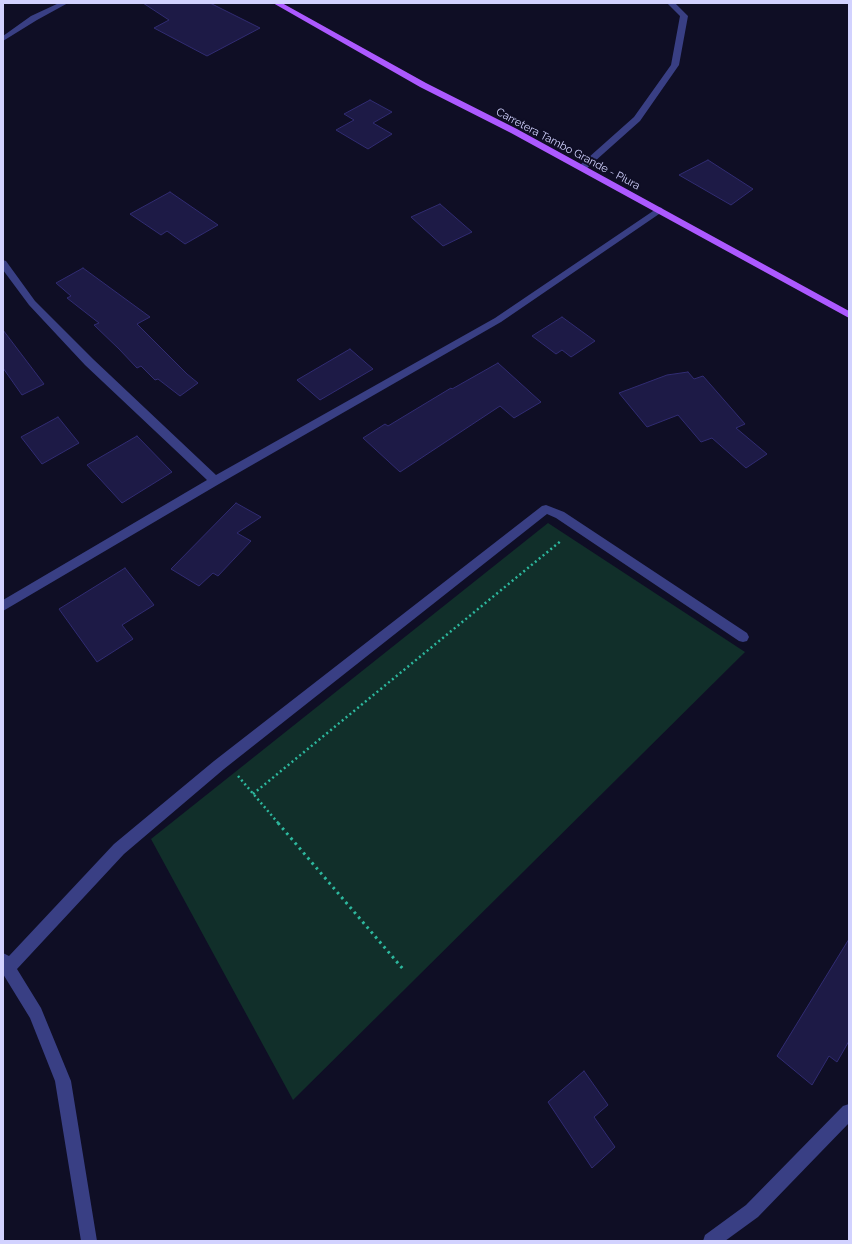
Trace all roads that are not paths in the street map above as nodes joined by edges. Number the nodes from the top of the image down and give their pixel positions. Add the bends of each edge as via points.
1 (64, 3) edge
2 (277, 3) edge
3 (671, 3) edge
4 (3, 39) edge
5 (582, 168) junction
6 (659, 210) junction
7 (3, 264) edge
8 (849, 315) edge
9 (216, 481) junction
10 (3, 606) edge
11 (743, 637) dead end
12 (5, 964) edge
13 (849, 1112) edge
14 (89, 1241) edge
15 (711, 1241) edge

1 - 4 street via 34,18
2 - 5 main road, Carretera Tambo Grande - Piura via 423,85
3 - 5 street via 684,16 674,66 636,119
5 - 6 main road, Carretera Tambo Grande - Piura
6 - 8 main road, Carretera Tambo Grande - Piura
6 - 9 street via 498,320
7 - 9 street via 32,303 78,351
9 - 10 street
11 - 12 street via 560,515 546,509 225,760 119,849
12 - 14 street via 36,1013 63,1081
13 - 15 street via 752,1211

